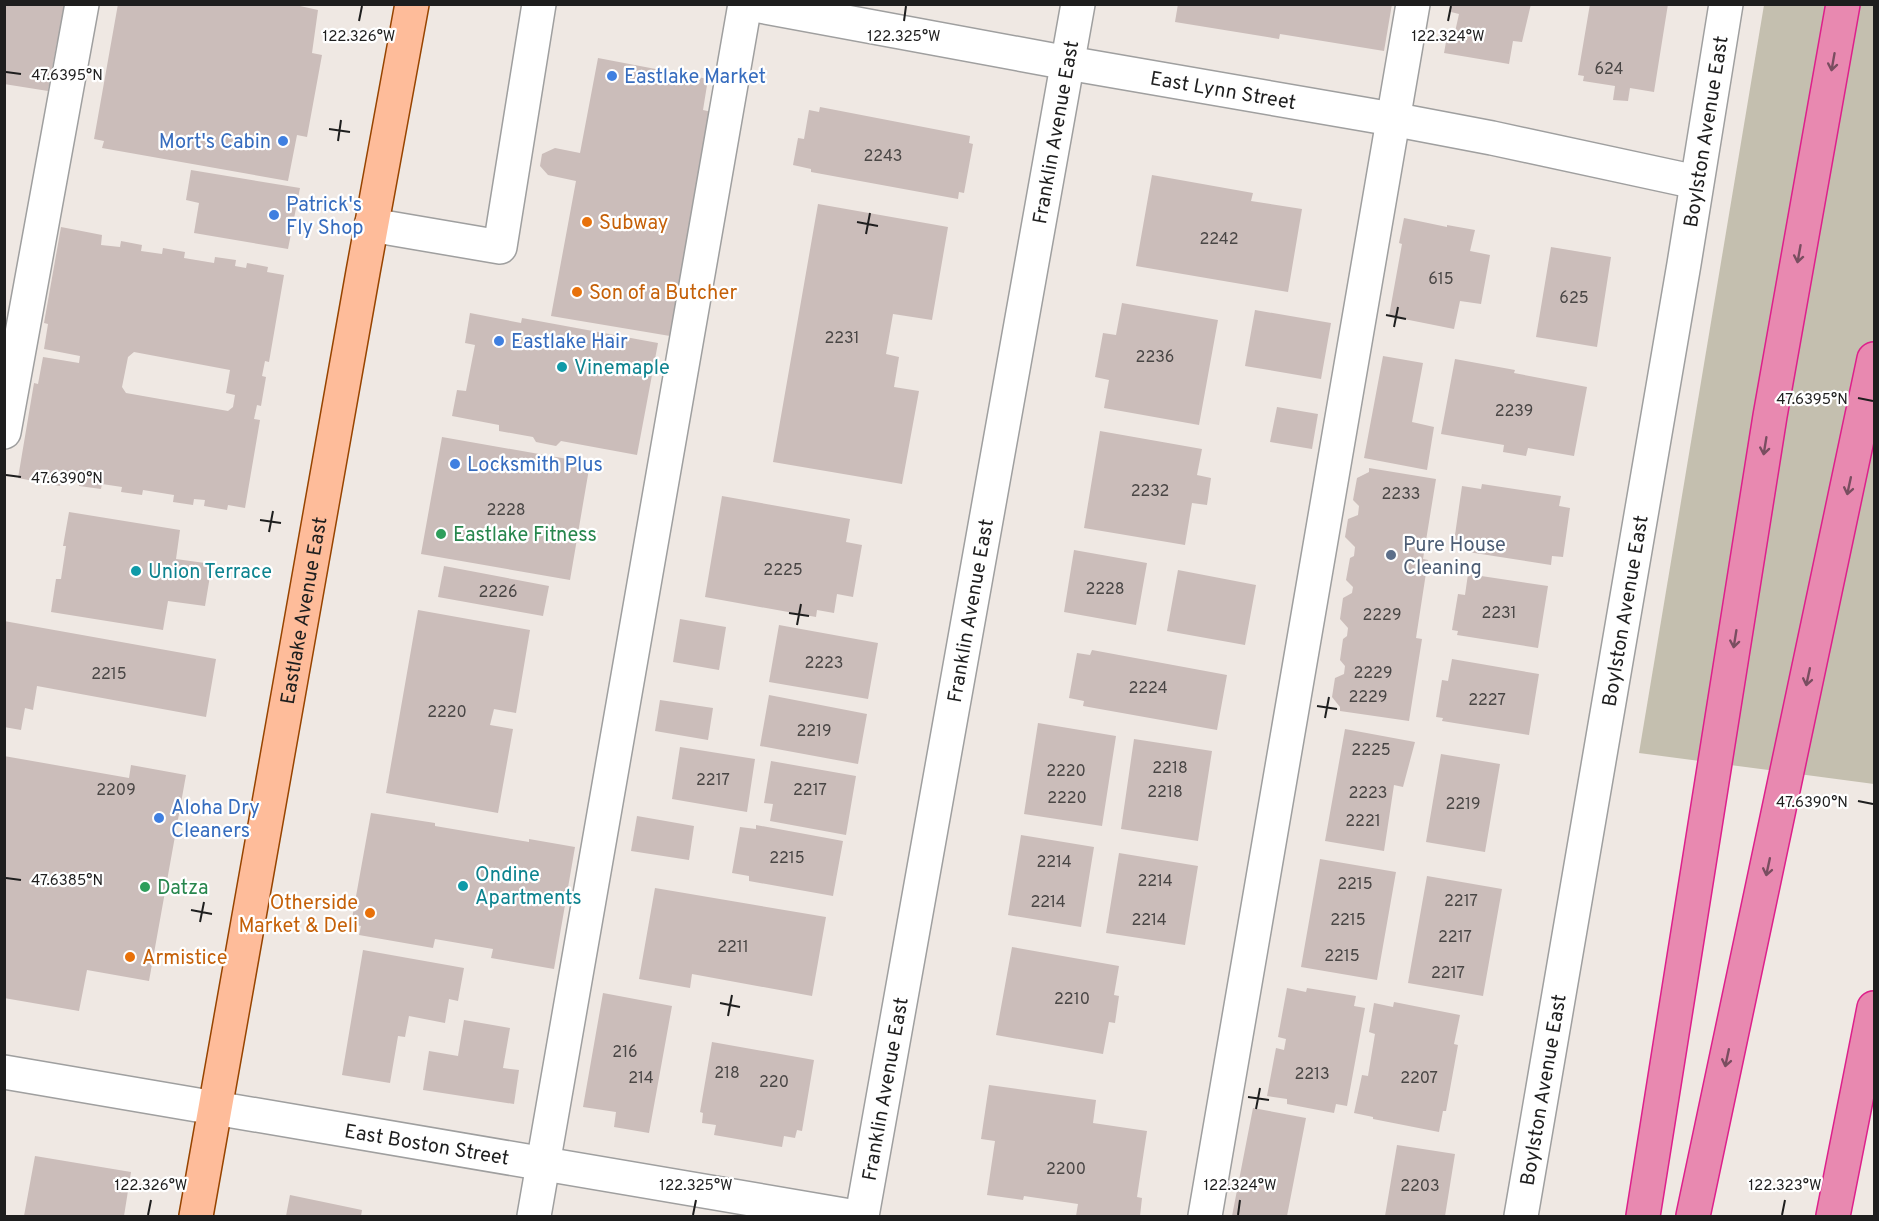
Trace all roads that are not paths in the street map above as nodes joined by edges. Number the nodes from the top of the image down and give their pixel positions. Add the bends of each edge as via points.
1 (82, 4) edge
2 (412, 4) edge
3 (539, 4) edge
4 (747, 4) edge
5 (1078, 4) edge
6 (1413, 4) edge
7 (1726, 4) edge
8 (1844, 4) edge
9 (1068, 63) junction
10 (1392, 119) junction
11 (1696, 182) junction
12 (371, 225) junction
13 (1875, 359) edge
14 (4, 432) edge
15 (1875, 1008) edge
16 (4, 1072) edge
17 (215, 1108) junction
18 (543, 1164) junction
19 (196, 1216) edge
20 (534, 1216) edge
21 (850, 1216) edge
22 (862, 1216) edge
23 (1204, 1216) edge
24 (1521, 1216) edge
25 (1643, 1216) edge
26 (1693, 1216) edge
27 (1833, 1216) edge

1 - 14 street
2 - 12 main road, Eastlake Avenue East
3 - 12 street via 500,247
4 - 9 street, East Lynn Street
4 - 18 street
5 - 9 street, Franklin Avenue East
6 - 10 street
7 - 11 street, Boylston Avenue East
8 -> 25 highway via 1770,416
9 - 10 street, East Lynn Street
9 - 22 street, Franklin Avenue East
10 - 11 street, East Lynn Street
10 - 23 street
11 - 24 street, Boylston Avenue East
12 - 17 main road, Eastlake Avenue East
13 -> 26 highway
15 - 27 highway
16 - 17 street, East Boston Street
17 - 18 street, East Boston Street
17 - 19 main road, Eastlake Avenue East
18 - 20 street
18 - 21 street, East Boston Street

